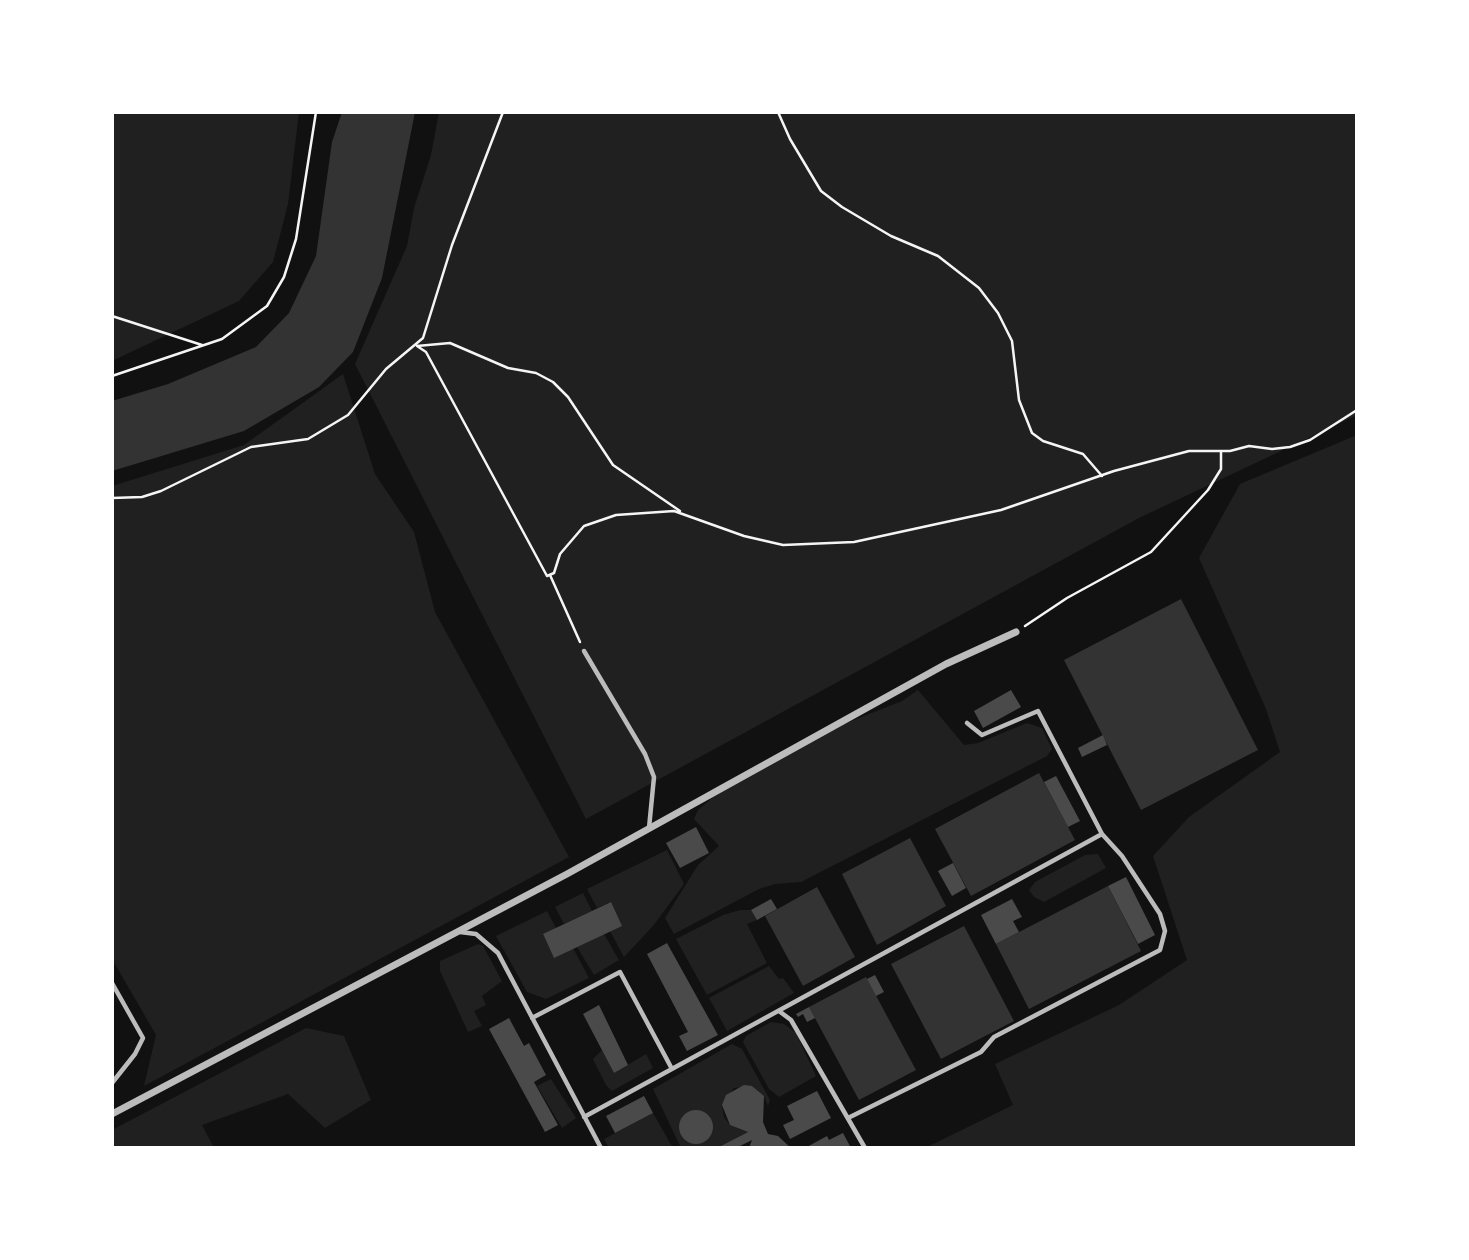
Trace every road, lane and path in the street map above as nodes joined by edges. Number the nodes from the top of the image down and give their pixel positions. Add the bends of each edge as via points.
1 (316, 112) edge
2 (503, 112) edge
3 (778, 112) edge
4 (112, 316) edge
5 (204, 346) junction
6 (416, 346) junction
7 (112, 376) edge
8 (1357, 410) edge
9 (1221, 451) junction
10 (1102, 476) junction
11 (112, 498) edge
12 (685, 513) junction
13 (551, 575) junction
14 (1016, 632) joint
15 (584, 651) joint
16 (967, 723) dead end
17 (648, 829) junction
18 (1102, 834) junction
19 (456, 931) junction
20 (112, 983) edge
21 (779, 1011) junction
22 (532, 1018) junction
23 (671, 1069) junction
24 (112, 1083) edge
25 (112, 1114) edge
26 (584, 1117) junction
27 (848, 1118) junction
28 (601, 1148) edge
29 (865, 1148) edge

1 - 5 path via 296,239 281,284 255,318
2 - 6 path via 452,245 430,321
3 - 10 path via 821,191 891,236 938,256 979,288 1012,341 1019,400 1032,433 1083,454
4 - 5 path
5 - 7 path
6 - 11 path via 397,357 348,415 323,432 298,442 251,447 142,497
6 - 12 path via 450,343 553,382 614,465
6 - 13 path via 426,352 547,576
8 - 9 path via 1297,445
9 - 10 path via 1189,451
9 - 14 path via 1221,470 1208,489 1151,552
10 - 12 path via 965,519 815,546 744,536
12 - 13 path via 648,511 584,526 568,542
13 - 15 path
14 - 17 street via 946,664
15 - 17 lane via 650,765 654,797
16 - 18 lane via 982,735 1038,711
17 - 19 street
18 - 21 lane
18 - 27 lane via 1160,914 1165,931 1160,950 994,1037 981,1052
19 - 22 lane via 476,934 498,953
19 - 25 street
20 - 24 lane via 143,1038
21 - 23 lane
21 - 27 lane via 791,1020
22 - 23 lane via 620,972
22 - 26 lane
23 - 26 lane
26 - 28 lane
27 - 29 lane

